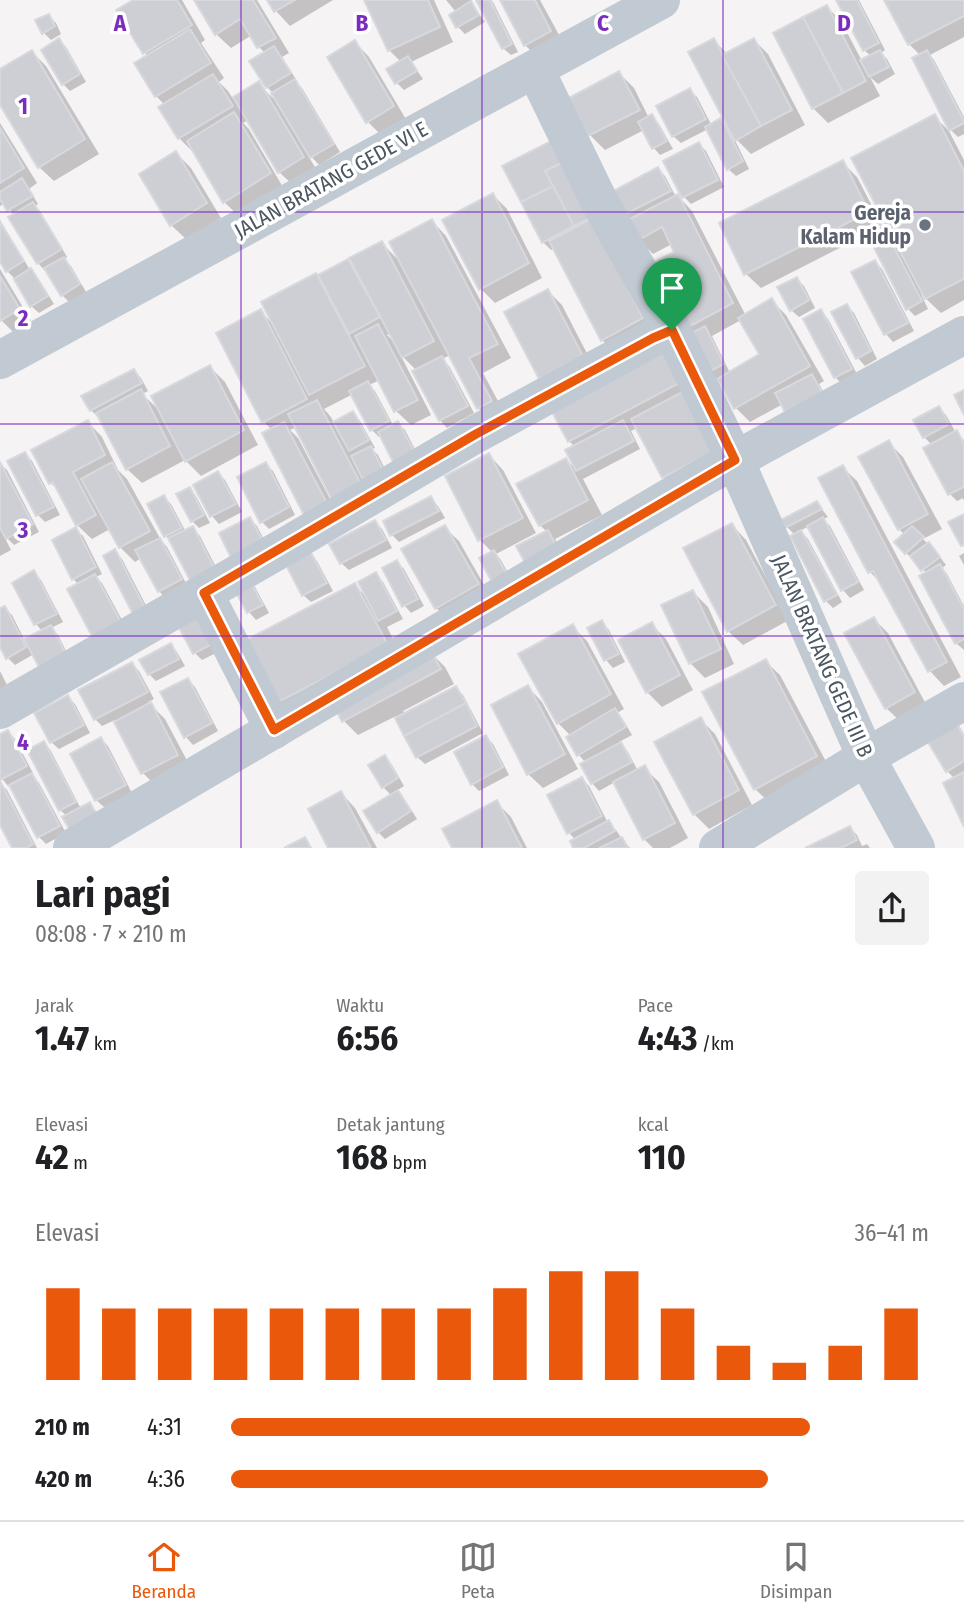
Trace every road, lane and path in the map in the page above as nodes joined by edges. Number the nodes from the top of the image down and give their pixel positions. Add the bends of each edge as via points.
1 (661, 0) edge
2 (535, 69) junction
3 (672, 330) junction
4 (964, 334) edge
5 (0, 360) edge
6 (735, 460) junction
7 (204, 593) junction
8 (964, 701) edge
9 (0, 710) edge
10 (274, 730) junction
11 (866, 757) junction
12 (72, 848) edge
13 (718, 848) edge
14 (916, 848) edge

1 - 2 street, JALAN BRATANG GEDE VI E
2 - 3 street, JALAN BRATANG GEDE III B via 599,201
2 - 5 street, JALAN BRATANG GEDE VI E
3 - 6 street, JALAN BRATANG GEDE III B
3 - 7 street via 476,434
4 - 6 street
6 - 10 street
6 - 11 street, JALAN BRATANG GEDE III B
7 - 9 street
7 - 10 street
8 - 11 street
10 - 12 street
11 - 13 street
11 - 14 street, JALAN BRATANG GEDE III B

